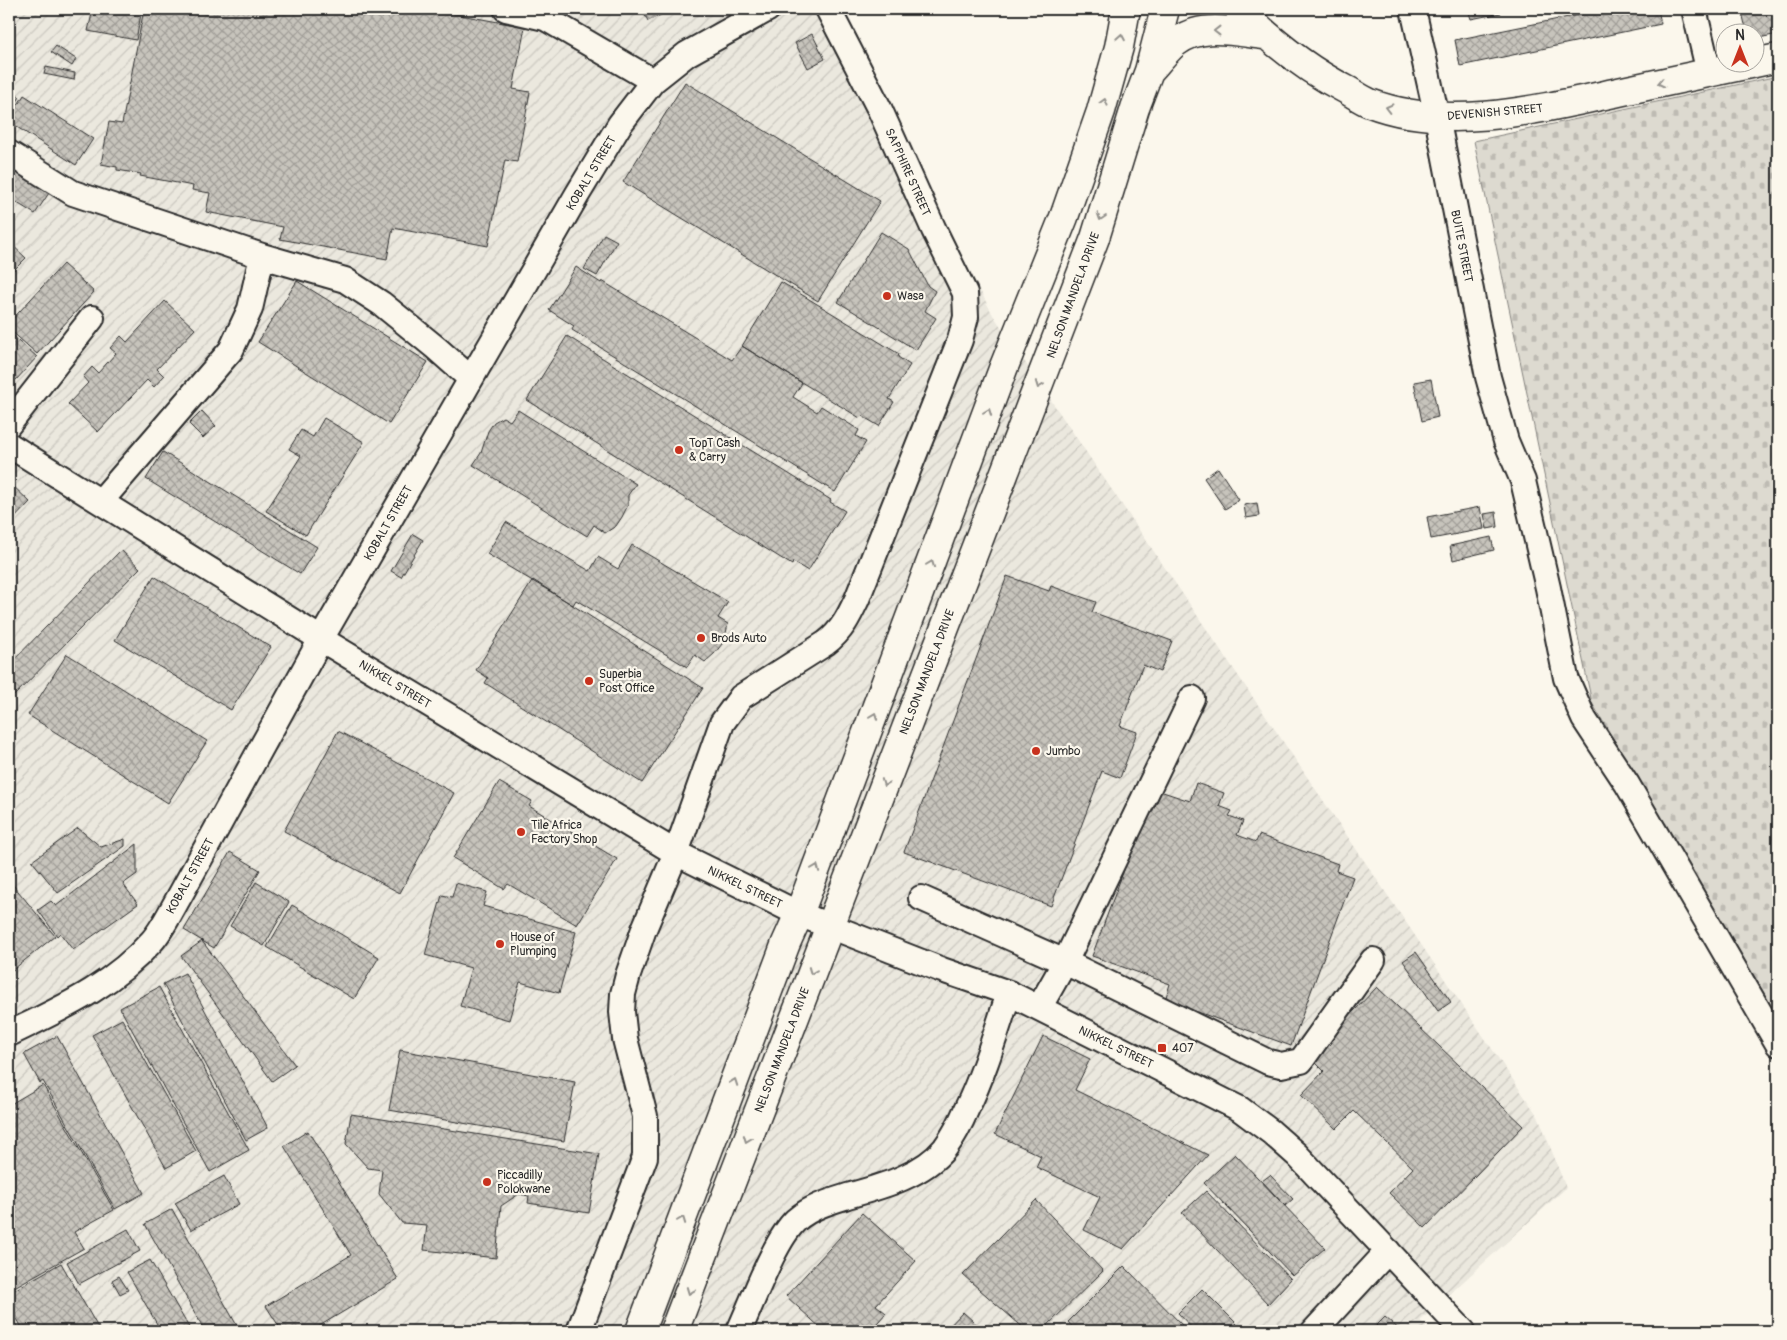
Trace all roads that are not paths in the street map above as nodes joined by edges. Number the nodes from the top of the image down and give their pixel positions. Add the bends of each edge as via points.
1 (506, 9) edge
2 (768, 9) edge
3 (828, 9) edge
4 (1126, 9) edge
5 (1165, 9) edge
6 (1239, 9) edge
7 (1413, 9) edge
8 (1694, 9) edge
9 (1265, 35) junction
10 (1778, 58) edge
11 (1149, 71) junction
12 (1709, 73) junction
13 (653, 81) junction
14 (1437, 117) junction
15 (9, 152) edge
16 (262, 256) junction
17 (92, 318) dead end
18 (471, 379) junction
19 (9, 424) edge
20 (9, 445) edge
21 (101, 501) junction
22 (321, 639) junction
23 (1192, 698) dead end
24 (676, 853) junction
25 (921, 898) dead end
26 (799, 914) junction
27 (830, 926) junction
28 (1373, 960) dead end
29 (1065, 962) junction
30 (1009, 993) junction
31 (1039, 1008) junction
32 (9, 1034) edge
33 (1778, 1044) edge
34 (1388, 1251) junction
35 (579, 1331) edge
36 (640, 1331) edge
37 (674, 1331) edge
38 (739, 1331) edge
39 (1314, 1331) edge
40 (1463, 1331) edge

1 - 13 street via 545,18
2 - 13 street, KOBALT STREET via 688,54
3 - 24 street, SAPPHIRE STREET via 880,110 965,293 966,317 960,340 845,624 826,643 741,697 730,711 722,723
26 -> 4 main road via 1064,217 1114,65
5 - 11 main road, NELSON MANDELA DRIVE
6 - 9 main road, DEVENISH STREET
7 - 14 street, BUITE STREET
8 - 12 street
9 -> 11 main road via 1216,30 1197,32 1176,42
14 -> 9 main road, DEVENISH STREET via 1370,103 1331,82
10 - 12 main road, DEVENISH STREET
11 -> 27 main road, NELSON MANDELA DRIVE via 1094,238
12 -> 14 main road, DEVENISH STREET via 1544,108 1467,117
13 - 18 street, KOBALT STREET via 620,124
14 - 33 street, BUITE STREET via 1488,377 1506,441 1523,481 1566,678 1584,719 1627,784
15 - 16 street via 73,192
16 - 18 street via 345,280 382,304
16 - 21 street via 250,309 231,350
17 - 19 street
18 - 22 street, KOBALT STREET
20 - 21 street, NIKKEL STREET
21 - 22 street, NIKKEL STREET
22 - 24 street, NIKKEL STREET
22 - 32 street, KOBALT STREET via 153,940 116,976 84,997
23 - 29 street
24 - 26 street, NIKKEL STREET
24 - 35 street via 644,929 623,994 625,1039 645,1116 645,1156
25 - 29 street
26 - 27 street, NIKKEL STREET
36 -> 26 main road
27 - 30 street, NIKKEL STREET
27 -> 37 main road, NELSON MANDELA DRIVE
28 - 29 street via 1301,1062 1281,1064 1268,1062
29 - 31 street
30 - 31 street, NIKKEL STREET
30 - 38 street via 981,1079 959,1126 944,1148 907,1176 828,1202 797,1219 779,1244
31 - 34 street, NIKKEL STREET via 1240,1109 1297,1155
34 - 39 street
34 - 40 street, NIKKEL STREET

